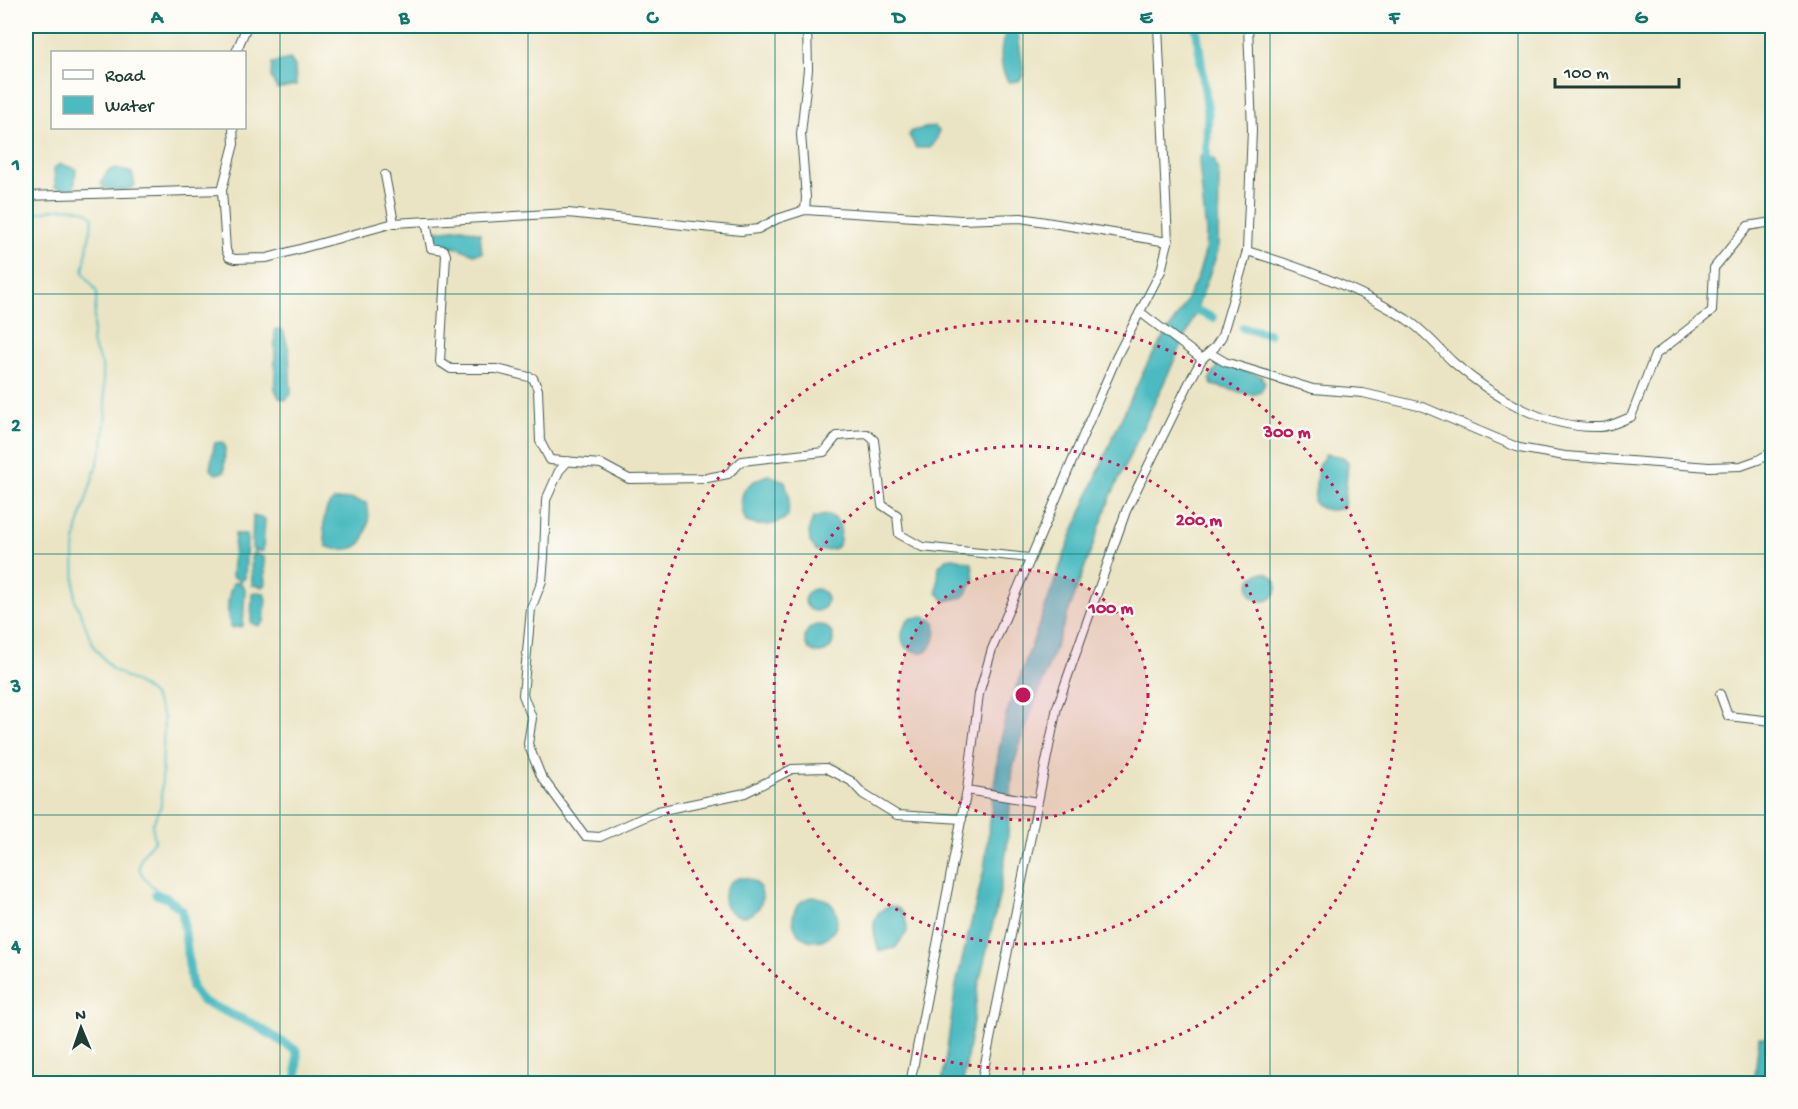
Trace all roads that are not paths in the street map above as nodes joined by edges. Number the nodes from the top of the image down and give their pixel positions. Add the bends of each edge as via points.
1 (247, 26) edge
2 (807, 26) edge
3 (1158, 26) edge
4 (1248, 26) edge
5 (236, 51) edge
6 (233, 129) edge
7 (386, 175) dead end
8 (222, 190) junction
9 (26, 196) edge
10 (805, 210) junction
11 (426, 221) junction
12 (1773, 222) edge
13 (394, 223) junction
14 (1168, 242) junction
15 (1247, 251) junction
16 (1140, 312) junction
17 (1210, 353) junction
18 (1202, 359) junction
19 (1773, 448) edge
20 (568, 461) junction
21 (1029, 558) junction
22 (1720, 694) dead end
23 (1773, 721) edge
24 (967, 790) junction
25 (1037, 802) junction
26 (962, 819) junction
27 (910, 1083) edge
28 (981, 1083) edge

1 - 5 street
2 - 10 street via 808,69 801,134
3 - 14 street
4 - 15 street via 1252,130
6 - 8 street via 234,144
7 - 13 street
8 - 9 street
8 - 13 street via 226,250 235,259 267,258
10 - 11 street via 758,229 741,231 568,213
10 - 14 street via 961,220 1022,218
11 - 13 street
11 - 20 street via 431,248 444,250 446,255 440,362 451,369 497,369 532,378 538,390 540,441 550,460
12 - 15 street via 1748,226 1714,268 1712,311 1655,355 1631,417 1602,427 1553,421 1502,399 1408,320 1365,296
14 - 16 street via 1161,271
15 - 17 street via 1222,336
16 - 18 street
16 - 21 street
17 - 18 street
17 - 19 street via 1225,363 1313,389 1363,393 1423,407 1519,448 1565,456 1741,466 1758,460
18 - 25 street via 1126,511 1057,706
20 - 21 street via 601,464 629,480 707,478 728,474 742,461 824,452 837,436 867,434 874,440 882,505 897,515 899,534 922,547
20 - 26 street via 546,500 542,580 531,609 523,695 532,718 528,744 541,776 585,836 600,837 658,811 745,793 792,769 826,768 897,815
21 - 24 street via 992,649 979,694
22 - 23 street via 1728,716
24 - 25 street
24 - 26 street
25 - 28 street
26 - 27 street

